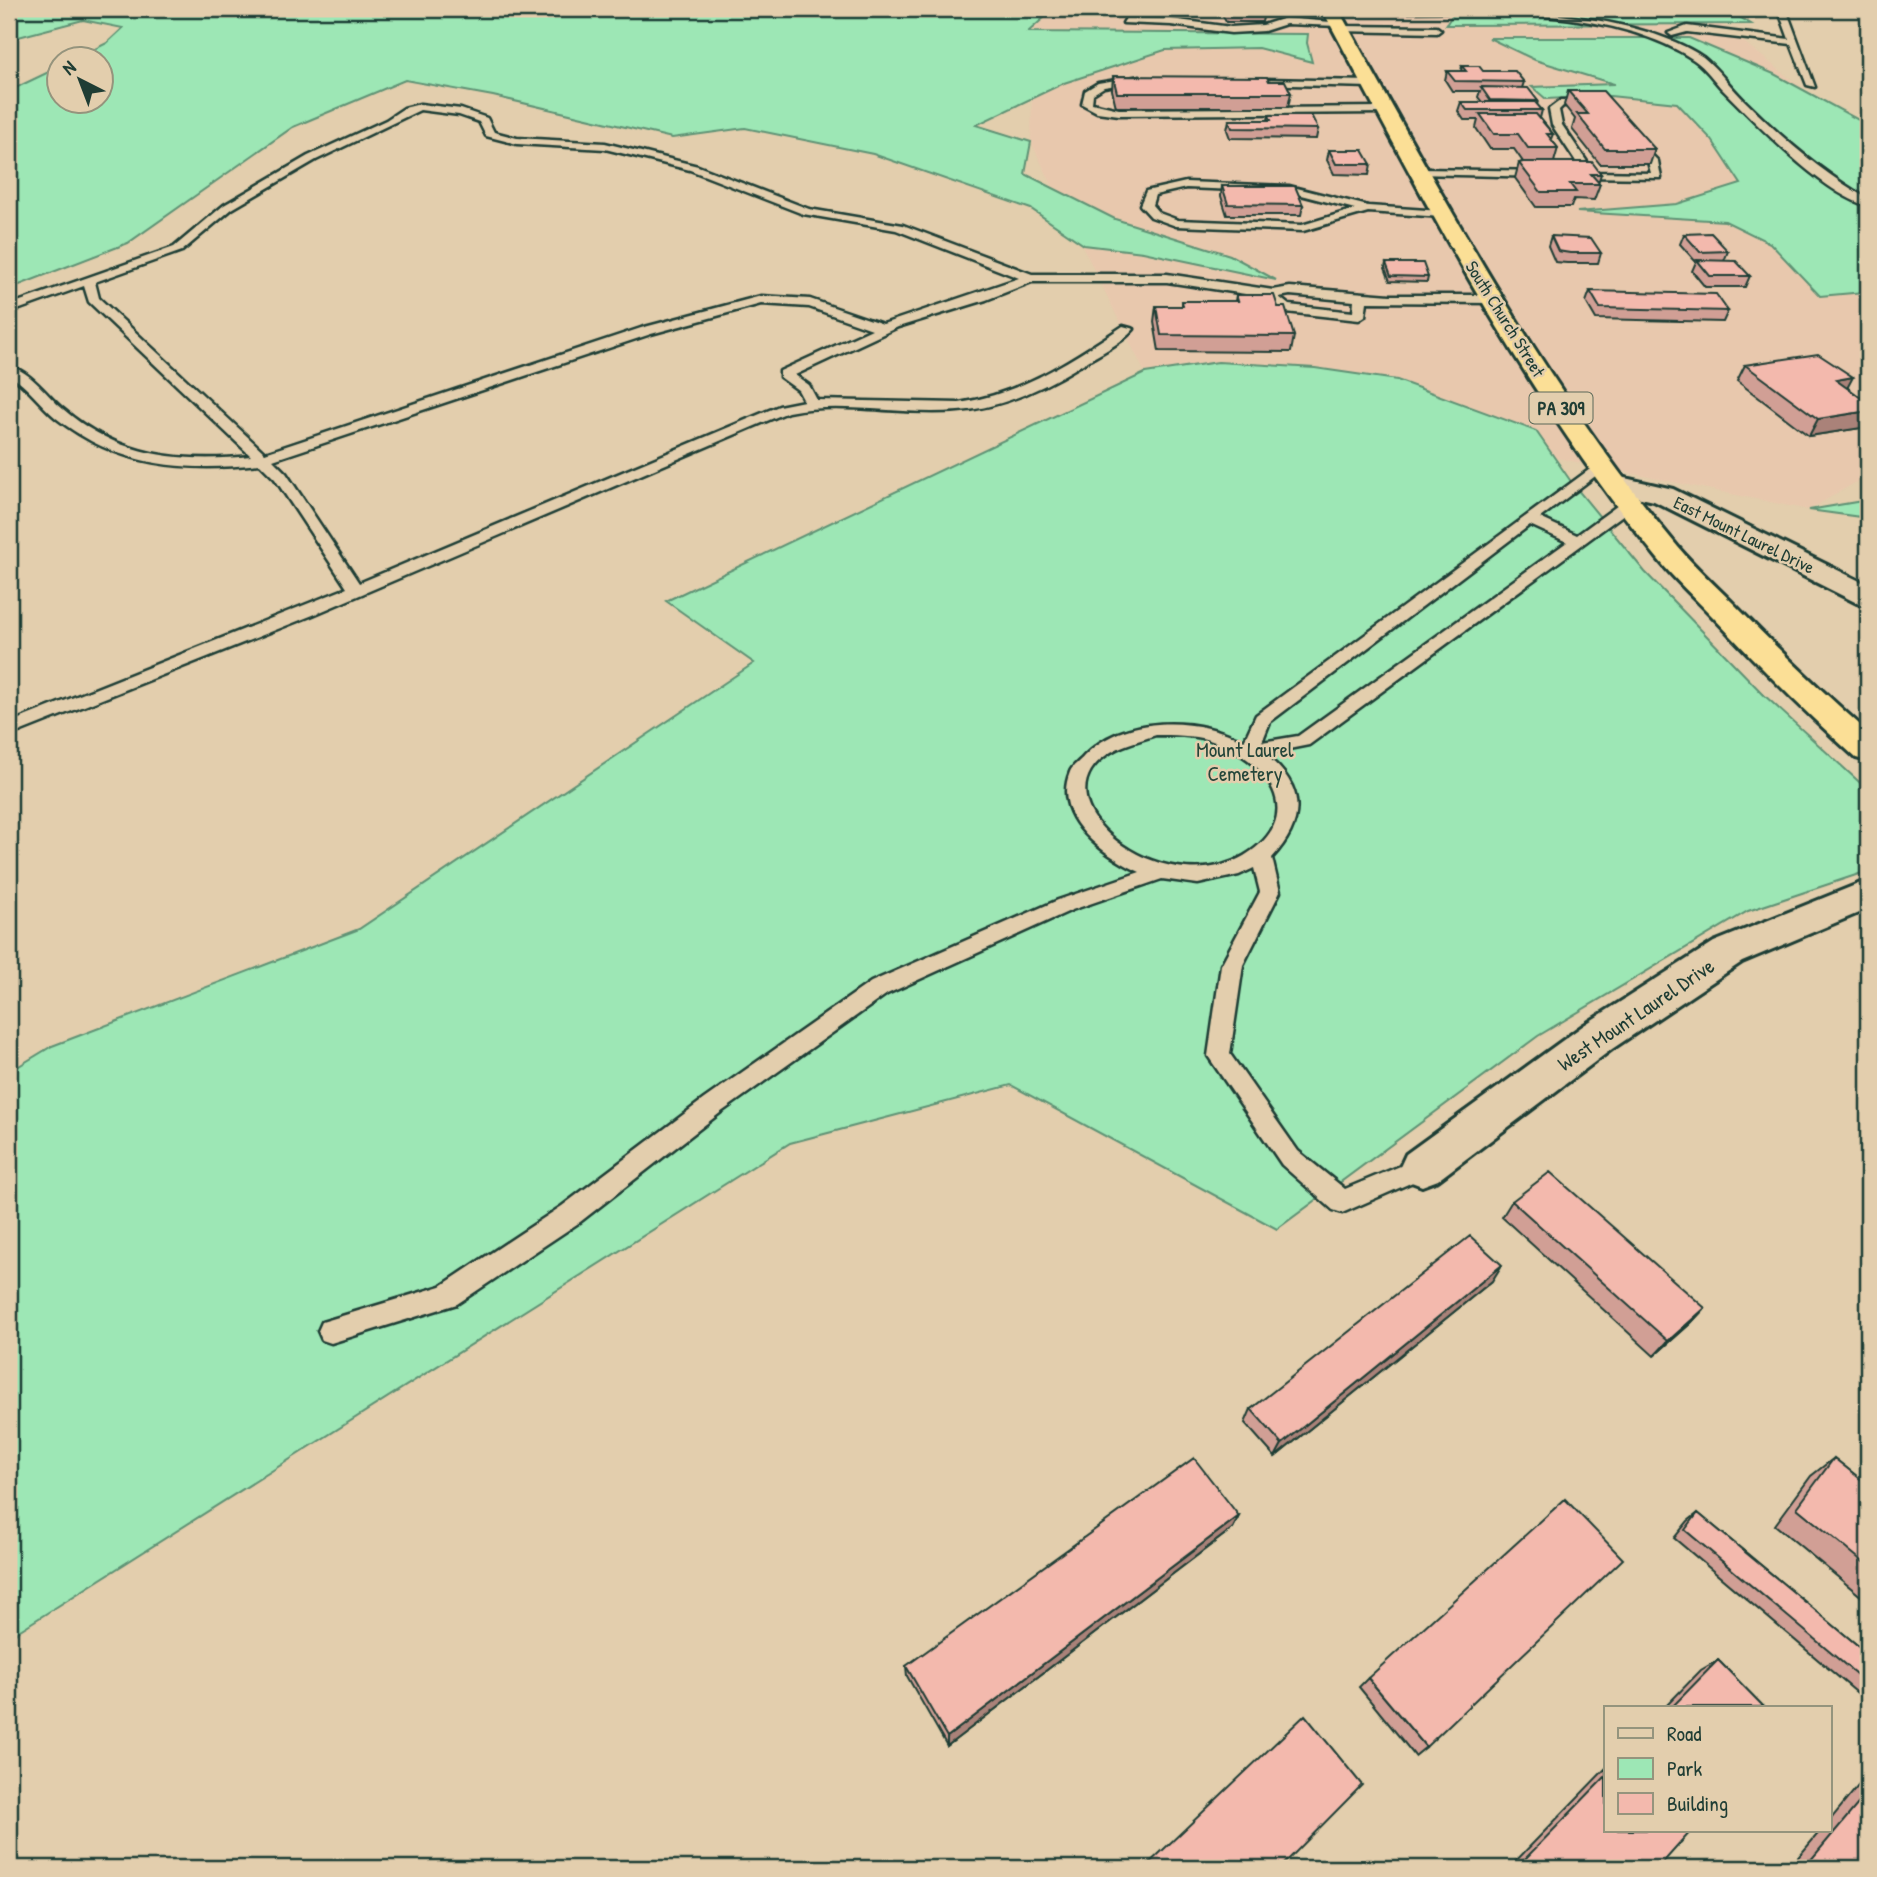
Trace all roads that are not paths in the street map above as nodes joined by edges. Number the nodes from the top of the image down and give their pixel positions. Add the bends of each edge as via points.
1 (1782, 9) edge
2 (1269, 14) dead end
3 (1335, 18) edge
4 (1285, 21) junction
5 (1126, 22) dead end
6 (1437, 30) dead end
7 (1650, 31) junction
8 (1795, 42) junction
9 (1149, 78) edge
10 (1247, 81) edge
11 (1298, 83) junction
12 (1371, 84) junction
13 (1812, 85) dead end
14 (1305, 92) dead end
15 (1312, 100) dead end
16 (1601, 104) edge
17 (1320, 109) junction
18 (1385, 110) junction
19 (1627, 133) edge
20 (1419, 173) junction
21 (1551, 174) edge
22 (1564, 174) edge
23 (1591, 175) junction
24 (1833, 184) junction
25 (1865, 187) dead end
26 (1868, 203) edge
27 (1368, 208) junction
28 (1442, 214) junction
29 (1030, 278) junction
30 (89, 281) junction
31 (1492, 299) junction
32 (9, 309) edge
33 (883, 328) junction
34 (1128, 329) dead end
35 (9, 370) edge
36 (811, 402) junction
37 (263, 459) junction
38 (1615, 484) junction
39 (1529, 519) junction
40 (1578, 541) junction
41 (356, 590) junction
42 (1868, 597) edge
43 (9, 730) edge
44 (1249, 750) junction
45 (1868, 750) edge
46 (1262, 858) junction
47 (1161, 872) junction
48 (1868, 894) edge
49 (1422, 1167) joint
50 (331, 1331) dead end

1 - 8 lane
2 - 4 lane
3 - 4 lane
3 - 6 lane
3 - 7 lane via 1539,11
3 - 12 highway, South Church Street / PA 309
4 - 5 lane via 1231,30
7 - 8 lane via 1733,41
7 - 24 lane via 1700,60 1728,91
8 - 13 lane
9 - 17 lane via 1101,85 1088,93 1087,104 1119,112
10 - 11 lane
11 - 12 lane
11 - 14 lane
12 - 18 highway, South Church Street / PA 309
15 - 17 lane
16 - 23 lane via 1561,103 1554,108 1557,125
17 - 18 lane
18 - 20 highway, South Church Street / PA 309
19 - 23 lane via 1653,161 1657,176
20 - 21 lane
20 - 28 highway, South Church Street / PA 309
22 - 23 lane
24 - 25 lane
24 - 26 lane
27 - 27 lane via 1289,189 1186,185 1150,193 1146,205 1155,215 1175,223 1303,228
27 - 28 lane
28 - 31 highway, South Church Street / PA 309
29 - 30 lane via 900,227 807,212 694,167 605,146 517,141 490,134 483,120 461,112 420,107 312,158 228,207 178,249
29 - 31 lane via 1167,278 1273,294 1387,301
29 - 33 lane
30 - 32 lane
30 - 37 lane via 93,299
31 - 38 highway, South Church Street / PA 309
33 - 36 lane via 785,374 804,388
33 - 37 lane via 810,303 761,300 646,331
34 - 36 lane via 1043,380 985,403 959,407
35 - 37 lane via 93,439 124,454 208,466
36 - 41 lane via 784,409
37 - 41 lane via 281,476
38 - 39 lane
38 - 40 lane
38 - 42 street, East Mount Laurel Drive via 1663,495
38 - 45 highway, South Church Street / PA 309 via 1670,555 1800,691
39 - 40 lane
39 - 44 lane via 1262,719
40 - 44 lane via 1303,741
41 - 43 lane
44 - 46 lane via 1280,780 1287,792 1290,816 1281,838
44 - 47 lane via 1220,736 1154,729 1124,736 1099,750 1082,769 1075,792 1080,817 1098,841 1126,860
46 - 47 lane via 1233,871 1198,876
46 - 49 lane via 1270,892 1232,965 1219,1056 1290,1158 1342,1202
47 - 50 lane via 1065,905 878,988 571,1214 448,1296
48 - 49 street, West Mount Laurel Drive via 1728,952 1598,1037

